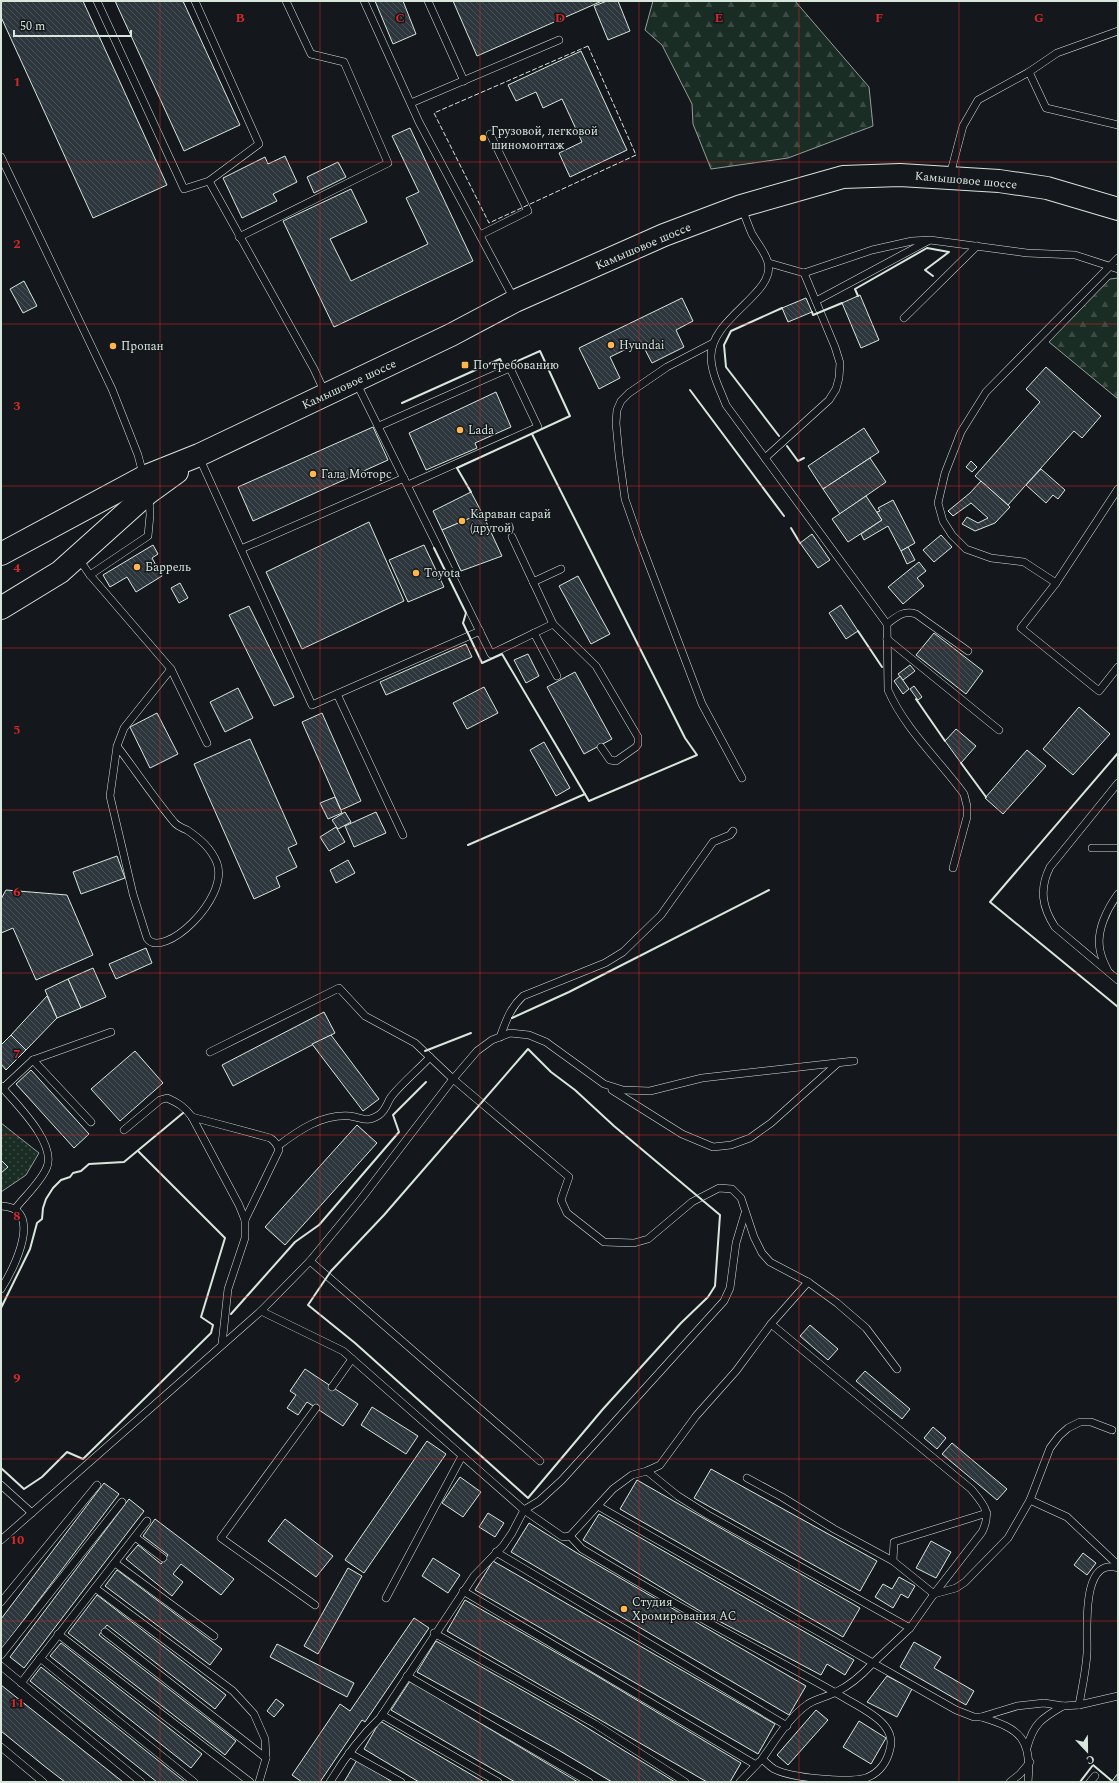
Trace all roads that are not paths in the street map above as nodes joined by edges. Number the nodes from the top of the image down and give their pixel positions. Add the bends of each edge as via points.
1 (97, 1) edge
2 (195, 1) edge
3 (286, 1) edge
4 (364, 1) edge
5 (428, 1) edge
6 (1118, 31) edge
7 (559, 40) dead end
8 (1029, 72) junction
9 (464, 81) junction
10 (411, 103) junction
11 (1118, 125) edge
12 (490, 134) dead end
13 (1, 157) edge
14 (950, 177) junction
15 (209, 181) junction
16 (741, 206) junction
17 (1118, 209) edge
18 (480, 235) junction
19 (239, 237) junction
20 (930, 240) junction
21 (977, 246) junction
22 (1118, 258) edge
23 (769, 264) junction
24 (1115, 268) edge
25 (804, 273) junction
26 (515, 301) junction
27 (816, 301) junction
28 (904, 318) dead end
29 (713, 343) junction
30 (355, 381) junction
31 (326, 395) junction
32 (379, 426) junction
33 (198, 455) junction
34 (765, 458) junction
35 (404, 478) junction
36 (146, 485) junction
37 (408, 485) junction
38 (1118, 489) edge
39 (1115, 500) edge
40 (512, 537) dead end
41 (241, 549) junction
42 (1, 554) edge
43 (77, 556) junction
44 (561, 569) dead end
45 (90, 575) junction
46 (533, 582) junction
47 (1056, 583) junction
48 (1, 608) edge
49 (553, 624) junction
50 (887, 624) junction
51 (480, 632) junction
52 (534, 633) junction
53 (887, 640) junction
54 (968, 651) dead end
55 (1118, 667) edge
56 (171, 669) junction
57 (557, 676) dead end
58 (337, 694) junction
59 (999, 730) dead end
60 (207, 744) dead end
61 (117, 746) junction
62 (601, 747) dead end
63 (742, 778) dead end
64 (1118, 783) edge
65 (733, 831) dead end
66 (403, 835) dead end
67 (1092, 848) dead end
68 (1118, 848) edge
69 (953, 868) dead end
70 (1118, 894) edge
71 (1108, 972) junction
72 (1118, 980) edge
73 (111, 1032) dead end
74 (500, 1037) junction
75 (210, 1052) dead end
76 (430, 1057) junction
77 (33, 1060) junction
78 (854, 1061) dead end
79 (838, 1063) junction
80 (453, 1079) junction
81 (604, 1084) junction
82 (2, 1087) edge
83 (192, 1117) junction
84 (91, 1122) dead end
85 (124, 1130) dead end
86 (278, 1146) junction
87 (1, 1206) edge
88 (15, 1209) junction
89 (745, 1213) junction
90 (245, 1220) junction
91 (310, 1261) junction
92 (808, 1282) junction
93 (1, 1289) edge
94 (261, 1311) junction
95 (771, 1324) junction
96 (222, 1344) junction
97 (352, 1359) junction
98 (897, 1368) dead end
99 (332, 1387) dead end
100 (316, 1408) dead end
101 (1112, 1430) dead end
102 (462, 1456) junction
103 (540, 1462) dead end
104 (647, 1471) junction
105 (747, 1478) dead end
106 (1, 1485) edge
107 (97, 1485) dead end
108 (1030, 1500) junction
109 (122, 1502) dead end
110 (598, 1506) junction
111 (524, 1510) junction
112 (32, 1513) junction
113 (987, 1513) junction
114 (147, 1521) dead end
115 (570, 1536) junction
116 (135, 1537) junction
117 (1, 1540) edge
118 (496, 1552) junction
119 (163, 1558) dead end
120 (893, 1561) junction
121 (115, 1563) junction
122 (1118, 1567) edge
123 (95, 1588) junction
124 (463, 1591) junction
125 (934, 1594) junction
126 (386, 1598) dead end
127 (1, 1602) edge
128 (315, 1605) dead end
129 (910, 1628) junction
130 (105, 1632) dead end
131 (434, 1633) junction
132 (58, 1634) junction
133 (214, 1636) dead end
134 (1, 1655) edge
135 (40, 1658) junction
136 (873, 1663) junction
137 (1, 1666) edge
138 (407, 1676) junction
139 (21, 1682) junction
140 (835, 1692) junction
141 (1118, 1696) edge
142 (1079, 1705) junction
143 (1063, 1706) junction
144 (382, 1715) junction
145 (980, 1717) junction
146 (787, 1726) junction
147 (1, 1748) edge
148 (1027, 1748) junction
149 (349, 1753) junction
150 (266, 1758) junction
151 (762, 1759) junction
152 (1030, 1762) junction
153 (756, 1765) junction
154 (43, 1782) edge
155 (141, 1782) edge
156 (194, 1782) edge
157 (250, 1782) edge
158 (259, 1782) edge
159 (330, 1782) edge
160 (401, 1782) edge
161 (498, 1782) edge
162 (589, 1782) edge
163 (686, 1782) edge
164 (740, 1782) edge
165 (1010, 1782) edge
166 (1028, 1782) edge

1 - 15 lane via 184,189
2 - 15 lane via 259,144
3 - 19 lane via 311,54 344,62 388,163
4 - 10 lane
5 - 9 lane
6 - 8 lane via 1057,53
7 - 9 lane
8 - 11 lane via 1046,108
8 - 14 lane via 978,100 964,126
9 - 10 lane
10 - 18 lane
12 - 18 lane via 528,211
13 - 36 lane via 112,389 138,454
14 - 16 main road, Камышовое шоссе via 843,177
14 - 17 main road, Камышовое шоссе via 1047,188
15 - 19 lane
16 - 23 lane via 751,232
16 - 26 main road, Камышовое шоссе via 664,235
18 - 26 lane
19 - 31 lane via 314,369
20 - 21 lane
20 - 25 lane via 912,241 872,250
20 - 27 lane
21 - 24 lane via 1075,256
21 - 28 lane
22 - 24 lane
23 - 25 lane
23 - 29 lane via 762,286 725,323
24 - 47 lane via 1017,359 986,392 961,432 945,473 938,502 943,521 966,549 991,558 1024,562
25 - 27 lane
26 - 30 main road, Камышовое шоссе
27 - 34 lane via 840,362 836,389 829,400
29 - 34 lane via 712,364 726,405
29 - 63 lane via 666,364 629,393 617,410 616,423 625,499 702,704
30 - 31 main road, Камышовое шоссе
30 - 32 lane
31 - 33 main road, Камышовое шоссе
32 - 35 lane
32 - 37 lane via 510,368 538,427
33 - 36 main road, Камышовое шоссе
33 - 41 lane
34 - 50 lane
35 - 37 lane
35 - 41 lane
36 - 42 main road, Камышовое шоссе
36 - 43 main road, Камышовое шоссе
36 - 45 lane via 150,515 148,536
37 - 51 lane
38 - 39 lane
39 - 47 lane
40 - 46 lane
41 - 58 lane via 312,705
43 - 45 lane
43 - 48 main road, Камышовое шоссе via 60,572
44 - 46 lane
45 - 56 lane
46 - 49 lane
47 - 55 lane via 1021,628 1099,691
49 - 52 lane
49 - 62 lane via 596,666 638,736 636,747 616,761 610,760
50 - 53 lane
50 - 54 lane via 901,613 916,614
51 - 52 lane via 490,654
51 - 58 lane
52 - 57 lane
53 - 59 lane
53 - 69 lane via 887,683 893,700 934,758 964,794 967,817
56 - 60 lane
56 - 61 lane via 124,728
58 - 66 lane
61 - 61 lane via 110,796 133,894 147,938 158,944 173,938 199,916 211,901 220,878 217,864 209,848 175,823
64 - 71 lane via 1050,867 1043,889 1044,904 1055,927
65 - 74 lane via 713,842 661,915 623,952 605,963 523,996 514,1004
67 - 68 lane
70 - 71 lane via 1104,918 1099,937 1100,950
71 - 72 lane
73 - 77 lane
74 - 80 lane via 477,1051
74 - 81 lane via 510,1033 546,1042
75 - 76 lane via 340,988 365,1016 415,1043
76 - 80 lane
76 - 86 lane via 392,1097 380,1114 370,1119 335,1117 311,1123
77 - 82 lane
77 - 84 lane
78 - 79 lane
79 - 81 lane via 702,1078 650,1091 623,1090
79 - 81 lane via 771,1123 750,1138 731,1145 713,1147 682,1134
80 - 89 lane via 569,1177 561,1200 567,1213 604,1242 634,1243 648,1238 692,1202 718,1188 732,1189 741,1198
80 - 91 lane
82 - 88 lane via 38,1131 45,1142 48,1154 47,1166 42,1176
83 - 85 lane via 186,1108 167,1098 160,1100
83 - 86 lane via 270,1138
83 - 90 lane
86 - 90 lane via 279,1150
87 - 88 lane
88 - 93 lane via 21,1214 25,1228 21,1245
89 - 92 lane via 762,1252 770,1262
89 - 111 lane via 736,1242 730,1288 724,1301 562,1480 539,1501
90 - 96 lane via 245,1238 228,1289
91 - 94 lane
91 - 103 lane
92 - 95 lane
92 - 98 lane via 866,1328
94 - 96 lane
94 - 97 lane via 343,1351
95 - 104 lane via 660,1464
95 - 113 lane via 971,1490 983,1503
96 - 112 lane
97 - 99 lane
97 - 102 lane
100 - 128 lane via 221,1538
101 - 108 lane via 1091,1422 1080,1422 1068,1428 1050,1448
102 - 111 lane
102 - 126 lane
104 - 110 lane via 632,1475 613,1489
104 - 129 lane via 678,1496 708,1515
105 - 120 lane via 834,1530
106 - 112 lane
107 - 127 lane
108 - 122 lane via 1067,1517
108 - 125 lane via 1008,1538 978,1571 956,1588
109 - 134 lane
110 - 115 lane
110 - 136 lane
111 - 115 lane via 563,1536
111 - 118 lane via 512,1533
112 - 117 lane
113 - 120 lane via 894,1542
113 - 125 lane via 987,1523 982,1532
114 - 116 lane
115 - 140 lane via 582,1549 695,1616
116 - 119 lane
116 - 121 lane
118 - 124 lane
118 - 146 lane
120 - 125 lane
121 - 123 lane
121 - 133 lane
122 - 142 lane via 1107,1567 1100,1571 1091,1584 1088,1598 1087,1655
123 - 132 lane
123 - 150 lane via 233,1691 254,1714 265,1740
124 - 131 lane
124 - 153 lane
125 - 129 lane
129 - 136 lane
130 - 150 lane
131 - 138 lane
131 - 163 lane via 595,1724
132 - 135 lane
132 - 157 lane
135 - 139 lane
135 - 156 lane
136 - 140 lane via 860,1677
136 - 145 lane via 956,1710
137 - 139 lane
138 - 144 lane
138 - 162 lane
139 - 155 lane
140 - 146 lane via 821,1696 807,1705
140 - 151 lane via 874,1716 885,1726 891,1737 888,1756 877,1771 866,1778 852,1780 810,1778 789,1775 773,1769
141 - 142 lane
142 - 143 lane
143 - 145 lane via 1044,1703 1017,1706
143 - 148 lane via 1044,1716 1035,1726
144 - 149 lane
144 - 161 lane
145 - 148 lane via 1011,1728
146 - 151 lane
147 - 154 lane
148 - 152 lane
149 - 159 lane
149 - 160 lane
150 - 158 lane
151 - 153 lane
152 - 165 lane
152 - 166 lane
153 - 164 lane

